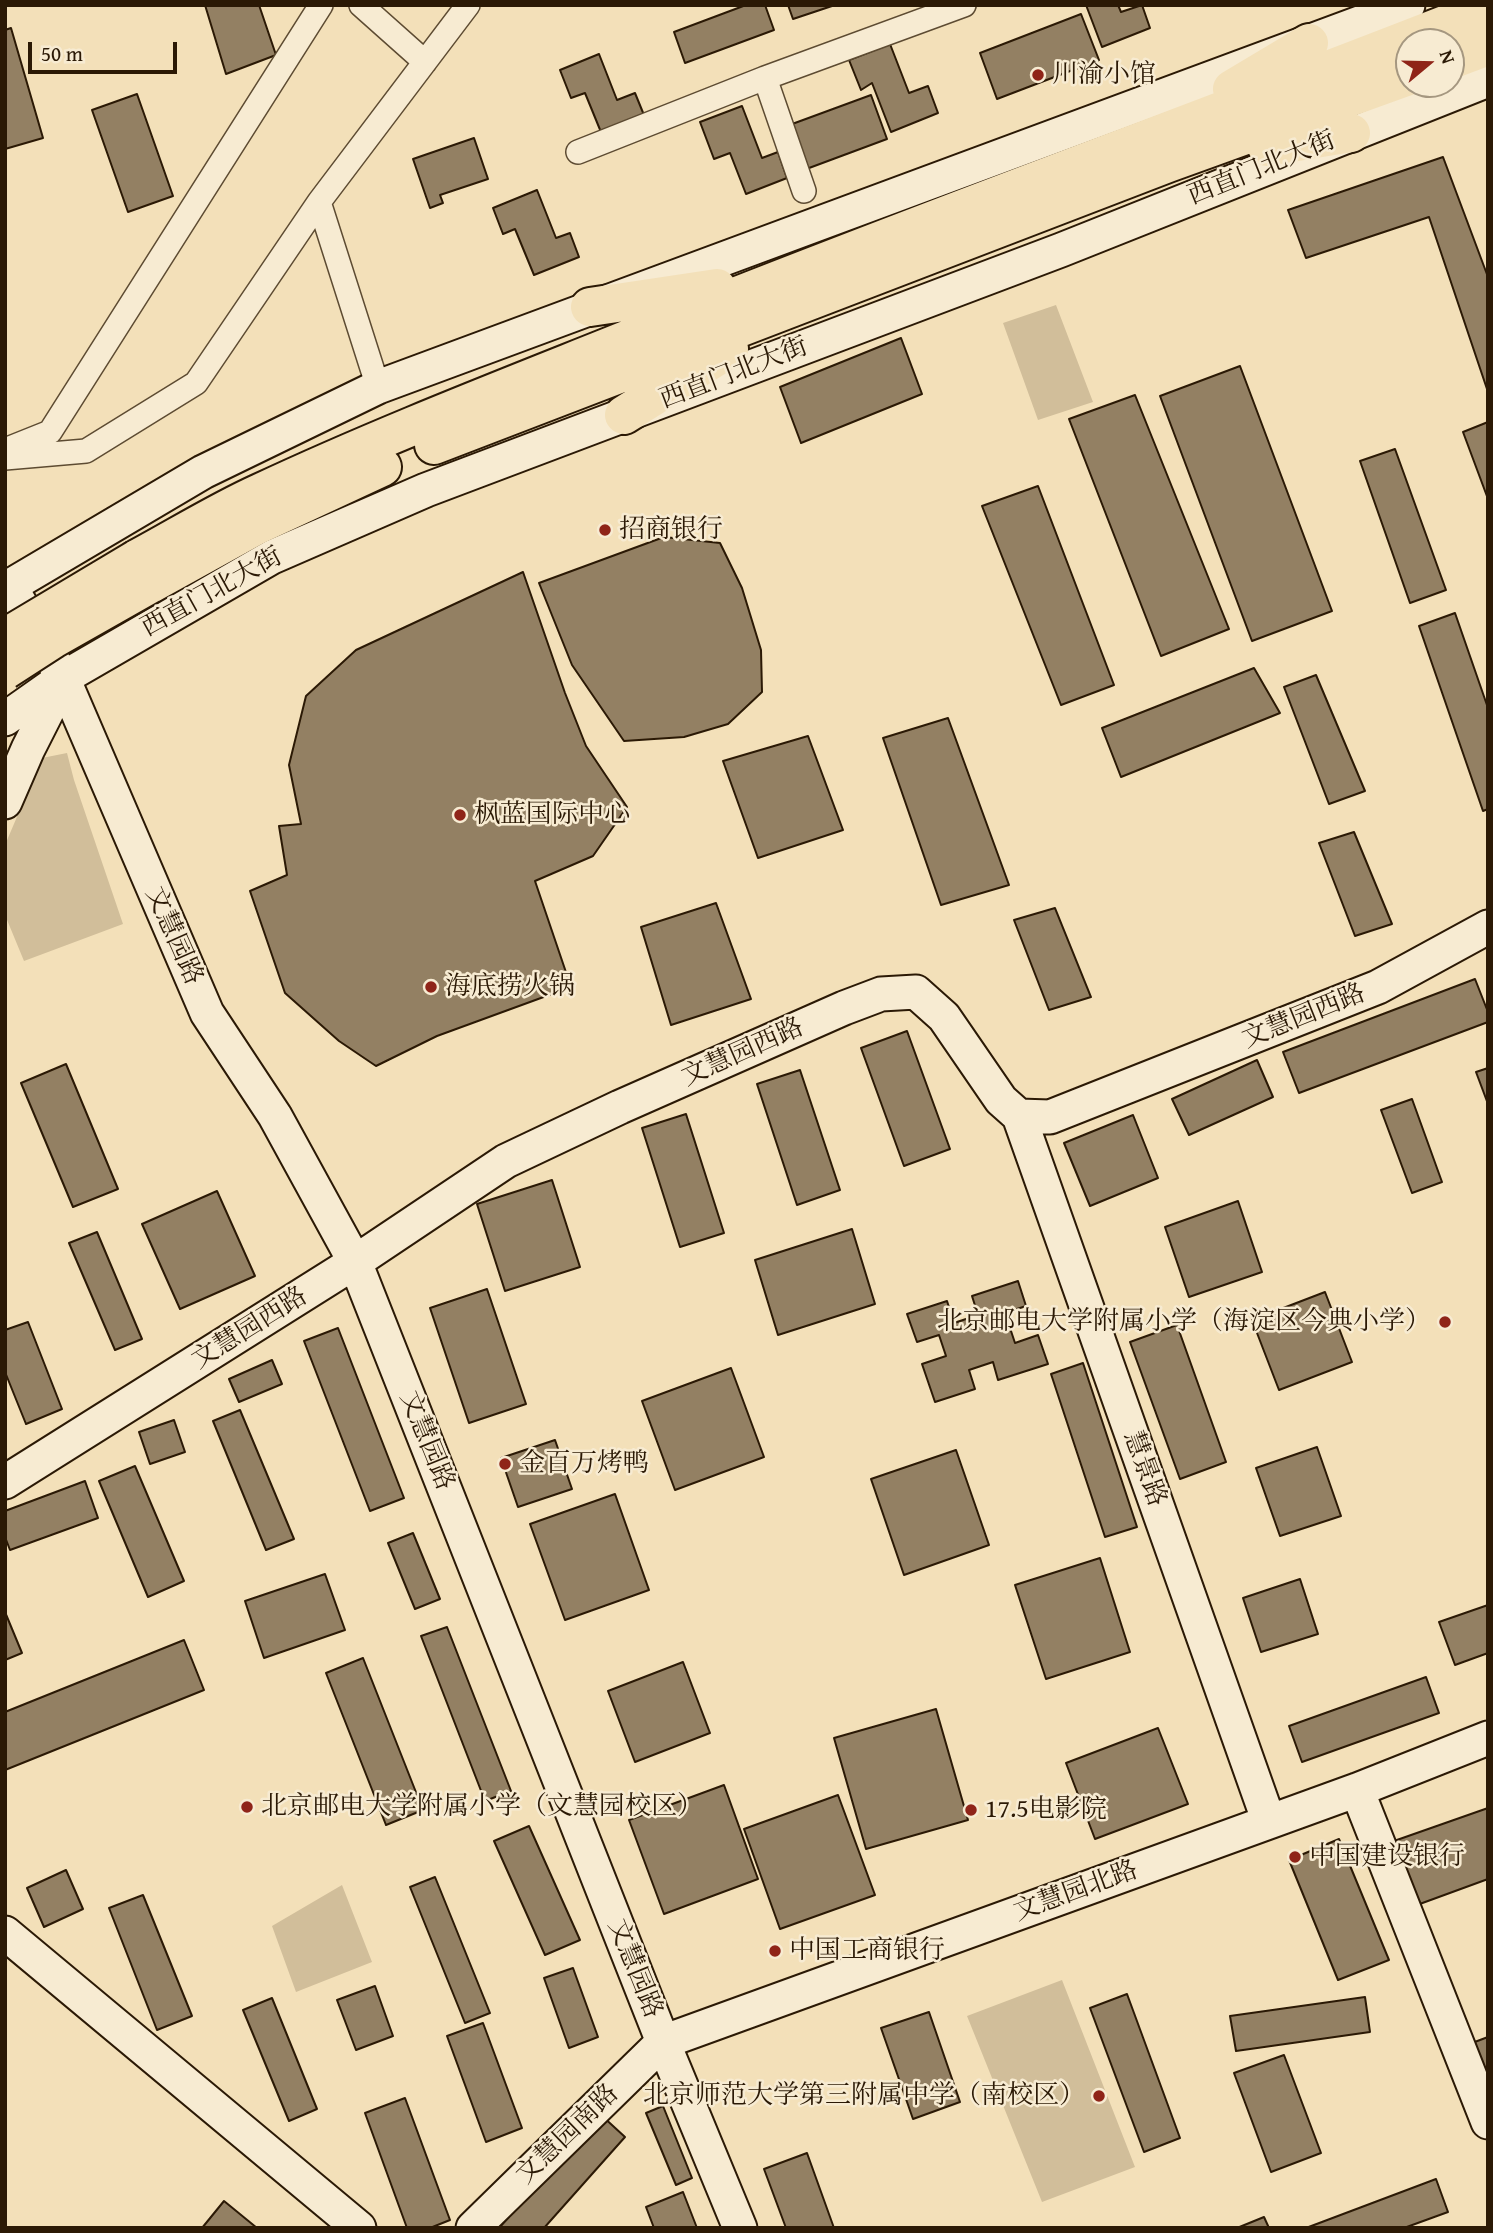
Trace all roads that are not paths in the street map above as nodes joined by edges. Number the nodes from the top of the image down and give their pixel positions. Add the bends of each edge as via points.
1 (321, 5) edge
2 (361, 5) edge
3 (468, 5) edge
4 (964, 5) edge
5 (1408, 5) edge
6 (1488, 8) edge
7 (1309, 43) junction
8 (1488, 46) edge
9 (1465, 55) edge
10 (425, 62) junction
11 (765, 78) junction
12 (1395, 79) edge
13 (1488, 80) edge
14 (1311, 96) junction
15 (1351, 133) junction
16 (1165, 148) junction
17 (578, 152) dead end
18 (804, 191) dead end
19 (319, 202) junction
20 (790, 291) junction
21 (590, 307) junction
22 (378, 387) junction
23 (624, 415) junction
24 (5, 450) edge
25 (5, 458) edge
26 (83, 544) junction
27 (144, 572) junction
28 (7, 580) edge
29 (134, 635) junction
30 (5, 638) edge
31 (5, 670) edge
32 (63, 678) junction
33 (6, 718) edge
34 (5, 802) edge
35 (1488, 927) edge
36 (1019, 1116) junction
37 (355, 1262) junction
38 (5, 1482) edge
39 (1488, 1738) edge
40 (1357, 1790) junction
41 (1269, 1822) junction
42 (5, 1933) edge
43 (663, 2042) junction
44 (1488, 2122) edge
45 (359, 2228) edge
46 (473, 2228) edge
47 (740, 2228) edge

1 - 24 street via 50,432
2 - 10 street
3 - 10 street
4 - 11 street
5 - 7 street
6 - 14 highway, 西直门北大街
7 - 16 highway
7 - 21 street
8 - 9 highway
10 - 19 street
11 - 17 street
11 - 18 street
12 - 14 highway, 西直门北大街
13 - 15 street, 西直门北大街
14 - 16 highway, 西直门北大街
15 - 16 highway
15 - 23 street, 西直门北大街 via 1061,250
16 - 20 highway, 西直门北大街
19 - 22 street
19 - 25 street via 196,383 86,451
20 - 21 highway
20 - 23 highway
20 - 27 highway, 西直门北大街
21 - 22 street
22 - 26 street via 202,472
23 - 29 street, 西直门北大街 via 426,490 272,557
26 - 28 street
26 - 29 street
27 - 30 highway, 西直门北大街, bridge
27 - 31 highway, 西直门北大街, bridge
28 - 32 street, 文慧园路
29 - 32 street, 西直门北大街
32 - 33 street, 西直门北大街
32 - 34 street
32 - 37 street, 文慧园路 via 206,1013 275,1116
35 - 36 street, 文慧园西路 via 1378,988 1050,1117
36 - 37 street, 文慧园西路 via 1001,1100 944,1017 916,992 881,994 506,1161
36 - 41 street, 慧景路
37 - 38 street, 文慧园西路
37 - 43 street, 文慧园路
39 - 40 street, 文慧园北路
40 - 41 street, 文慧园北路
40 - 44 street
41 - 43 street, 文慧园北路
42 - 45 street
43 - 46 street, 文慧园南路
43 - 47 street, 文慧园路

